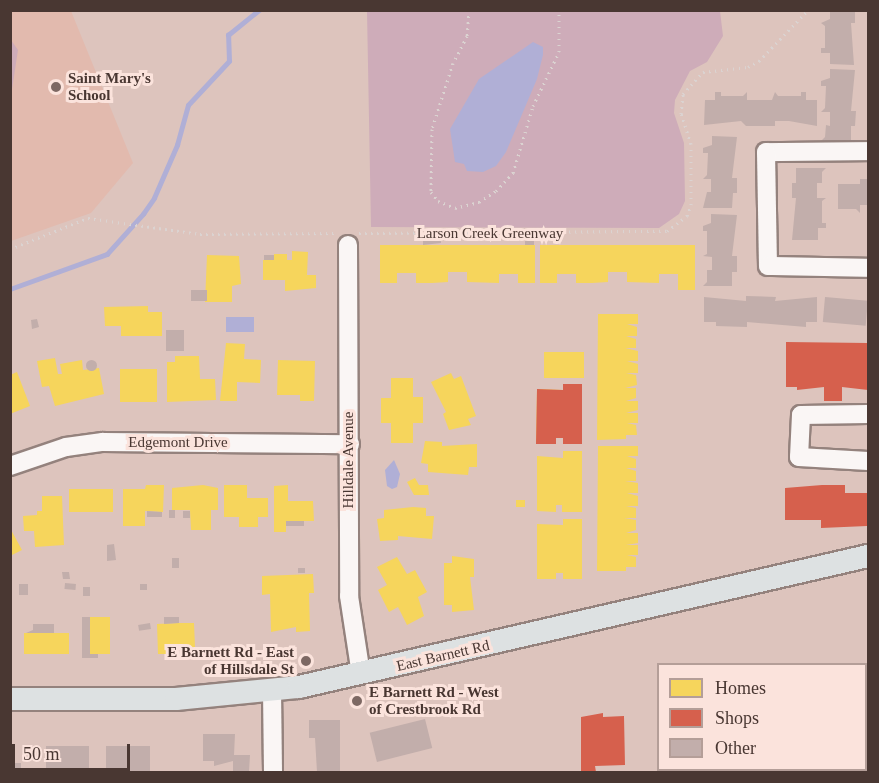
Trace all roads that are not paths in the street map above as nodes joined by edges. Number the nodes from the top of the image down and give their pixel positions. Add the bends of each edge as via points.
1 (868, 151) edge
2 (348, 244) dead end
3 (868, 268) edge
4 (868, 414) edge
5 (350, 444) junction
6 (868, 461) edge
7 (10, 466) edge
8 (868, 556) edge
9 (361, 674) junction
10 (272, 690) junction
11 (10, 699) edge
12 (273, 772) edge

1 - 3 street via 766,152 768,267
2 - 5 street, Hilldale Avenue
4 - 6 street via 801,415 799,457
5 - 7 street, Edgemont Drive via 103,442 66,447
5 - 9 street, Hilldale Avenue via 349,596
8 - 9 main road, East Barnett Rd
9 - 10 main road, East Barnett Rd
10 - 11 main road, East Barnett Rd via 176,699
10 - 12 street

